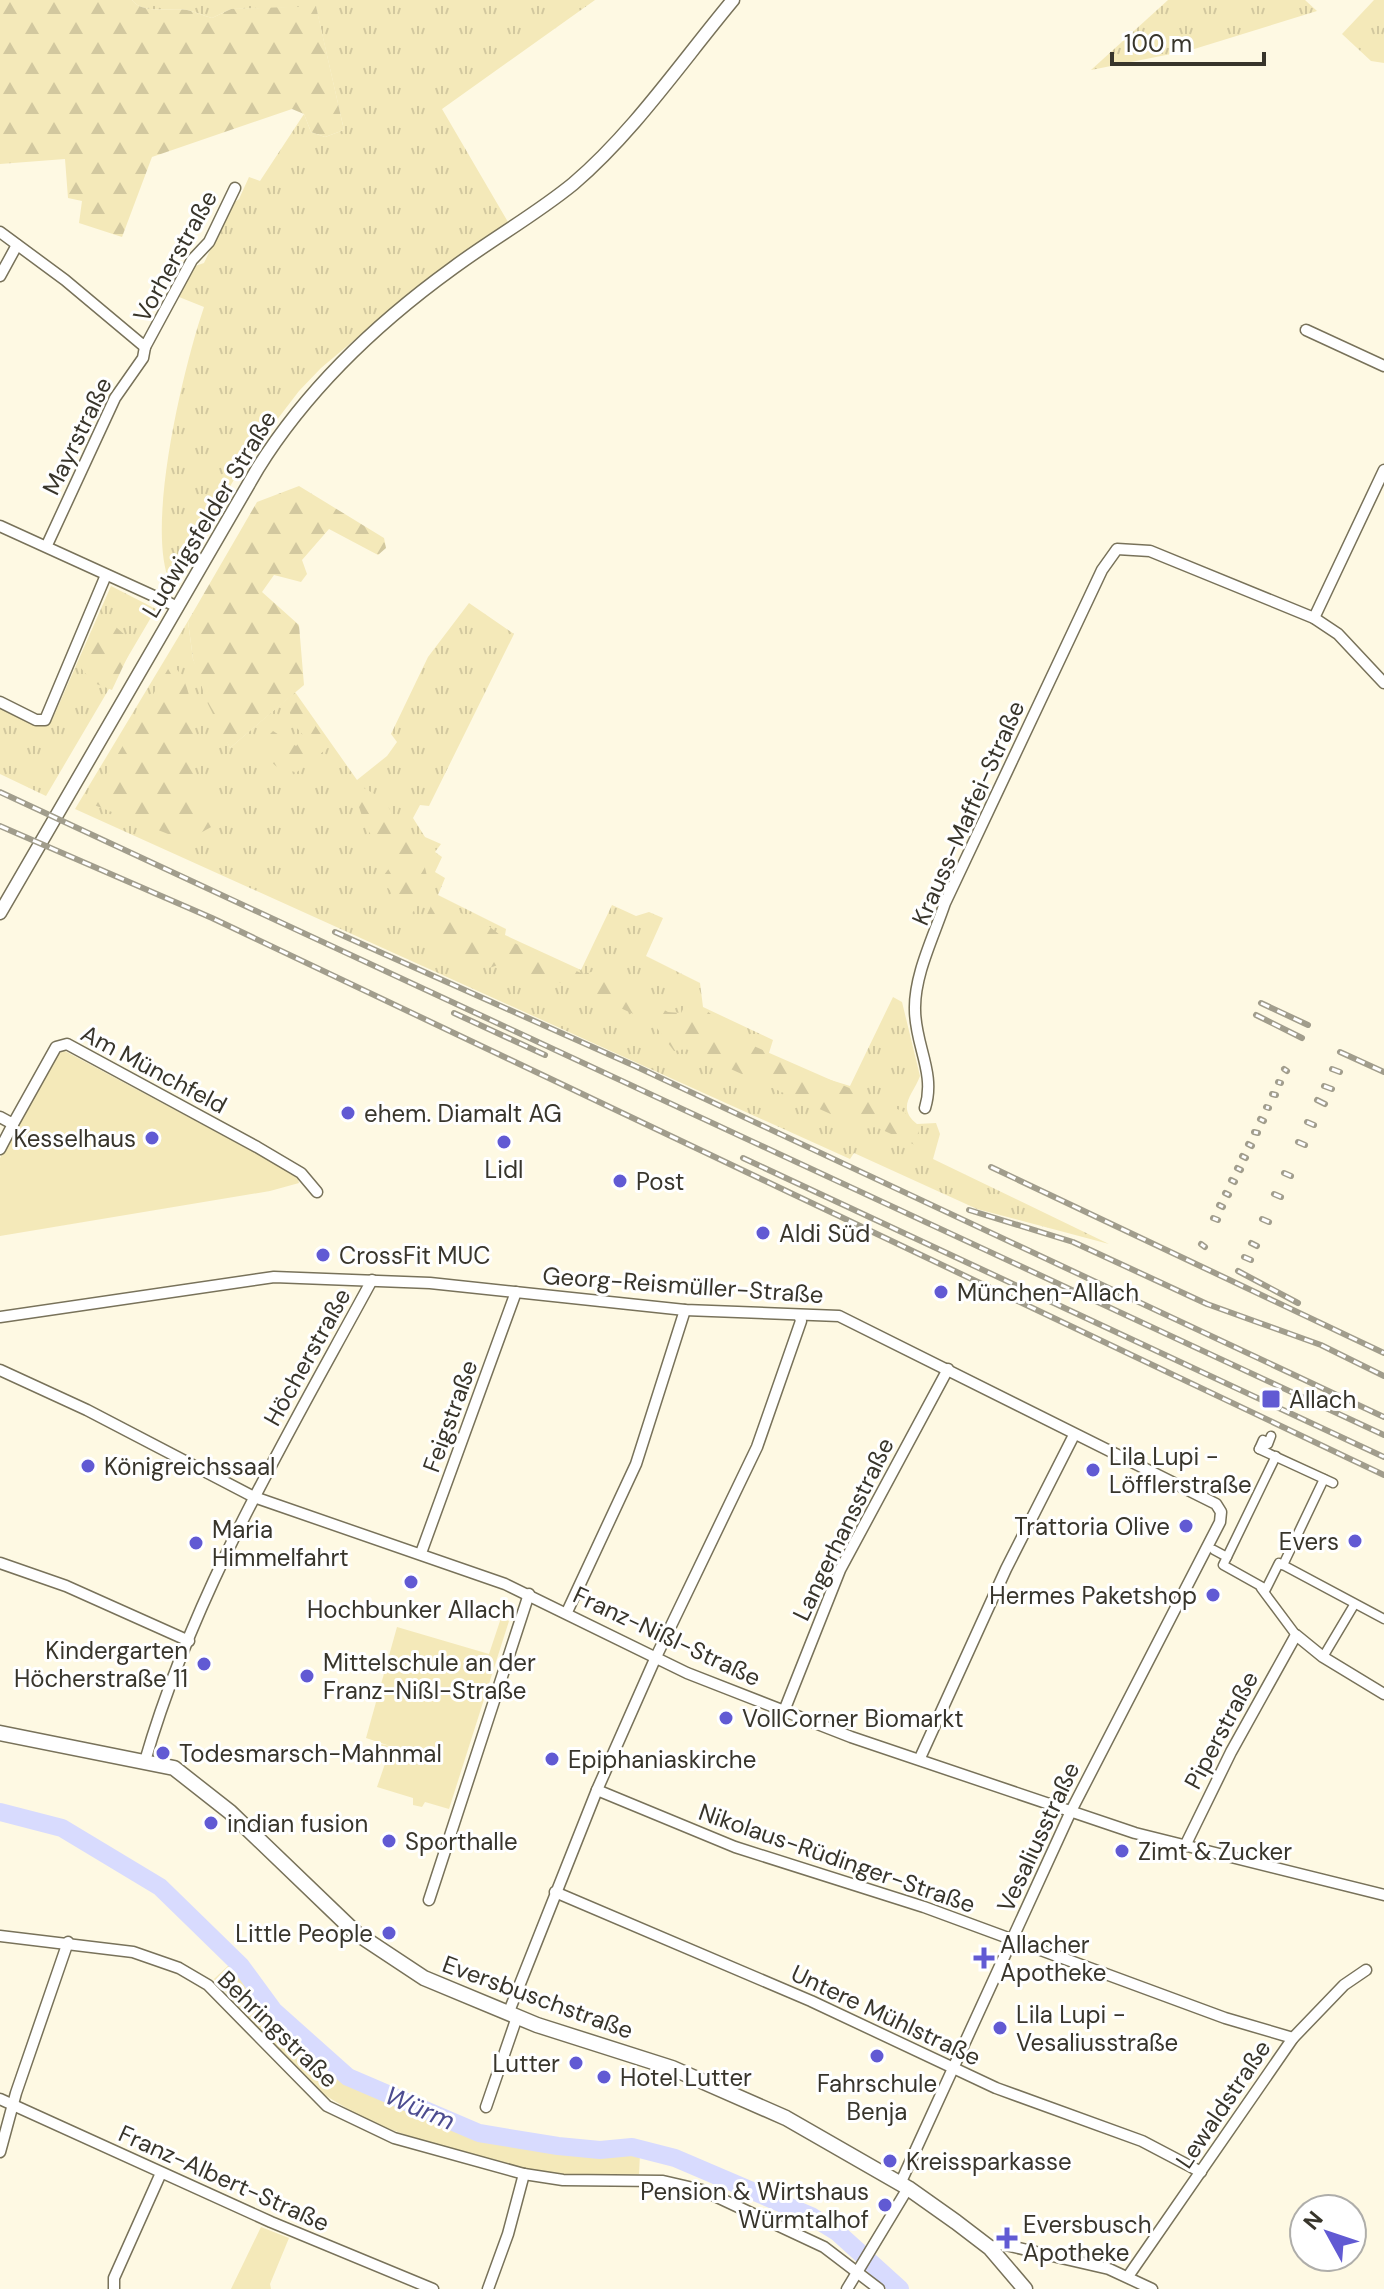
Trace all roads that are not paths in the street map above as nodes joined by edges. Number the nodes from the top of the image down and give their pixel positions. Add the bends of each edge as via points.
1 (733, 0) edge
2 (235, 188) dead end
3 (0, 232) edge
4 (17, 245) junction
5 (0, 276) edge
6 (1306, 330) dead end
7 (145, 347) junction
8 (1384, 366) edge
9 (1384, 470) edge
10 (0, 526) edge
11 (47, 545) junction
12 (106, 575) junction
13 (178, 607) junction
14 (1314, 618) junction
15 (1384, 683) edge
16 (0, 702) edge
17 (0, 913) edge
18 (925, 1108) dead end
19 (0, 1117) edge
20 (13, 1124) junction
21 (0, 1149) edge
22 (317, 1192) dead end
23 (372, 1280) junction
24 (516, 1292) junction
25 (685, 1310) junction
26 (799, 1315) junction
27 (0, 1317) edge
28 (948, 1369) junction
29 (1, 1374) edge
30 (1074, 1435) junction
31 (1265, 1442) dead end
32 (1276, 1456) junction
33 (254, 1497) junction
34 (1221, 1512) joint
35 (1214, 1550) dead end
36 (421, 1553) junction
37 (1227, 1557) junction
38 (0, 1563) edge
39 (1287, 1568) junction
40 (1258, 1584) junction
41 (529, 1594) junction
42 (1354, 1605) junction
43 (567, 1612) junction
44 (1384, 1619) edge
45 (1296, 1635) junction
46 (189, 1641) junction
47 (1323, 1657) junction
48 (655, 1659) junction
49 (1384, 1694) edge
50 (784, 1711) junction
51 (0, 1733) edge
52 (920, 1758) junction
53 (145, 1761) junction
54 (597, 1790) junction
55 (1071, 1811) junction
56 (1185, 1846) junction
57 (555, 1892) junction
58 (1384, 1895) edge
59 (429, 1900) dead end
60 (0, 1936) edge
61 (1011, 1940) junction
62 (68, 1942) junction
63 (1366, 1970) dead end
64 (512, 2015) junction
65 (1293, 2038) junction
66 (954, 2067) junction
67 (0, 2099) edge
68 (14, 2105) junction
69 (486, 2107) dead end
70 (0, 2152) edge
71 (1201, 2172) junction
72 (161, 2173) junction
73 (524, 2174) junction
74 (904, 2186) junction
75 (990, 2248) junction
76 (859, 2269) junction
77 (1129, 2275) junction
78 (114, 2289) edge
79 (433, 2289) edge
80 (488, 2289) edge
81 (847, 2289) edge
82 (879, 2289) edge
83 (1025, 2289) edge
84 (1152, 2289) edge

1 - 13 street, Ludwigsfelder Straße via 589,169 549,204 438,279 315,389 267,454
2 - 7 street, Vorherstraße
3 - 4 street, Vorherstraße
4 - 5 street
4 - 7 street, Vorherstraße
6 - 8 street
7 - 11 street, Mayrstraße via 115,398
9 - 14 street
10 - 11 street
11 - 12 street
12 - 13 street
12 - 16 street via 45,720
13 - 17 street, Ludwigsfelder Straße
14 - 15 street via 1345,641
14 - 18 street, Krauss-Maffei-Straße via 1150,551 1117,549 1102,570 945,903 929,949 914,1008 930,1081
19 - 20 street
20 - 21 street, Am Münchfeld
20 - 22 street, Am Münchfeld via 56,1047 67,1044 301,1173
23 - 24 street, Georg-Reismüller-Straße
23 - 27 street, Georg-Reismüller-Straße via 244,1279
23 - 33 street, Höcherstraße
24 - 25 street, Georg-Reismüller-Straße
24 - 36 street, Feigstraße
25 - 26 street, Georg-Reismüller-Straße
25 - 43 street via 636,1464
26 - 28 street, Georg-Reismüller-Straße via 839,1316
26 - 48 street via 757,1447
28 - 30 street, Georg-Reismüller-Straße
28 - 50 street, Langerhansstraße via 840,1570
29 - 33 street, Franz-Nißl-Straße
30 - 34 street, Georg-Reismüller-Straße via 1213,1502
30 - 52 street
31 - 32 street
32 - 37 street
32 - 39 street via 1329,1481
33 - 36 street, Franz-Nißl-Straße
33 - 46 street, Höcherstraße
34 - 55 street, Vesaliusstraße
35 - 37 street
36 - 41 street, Franz-Nißl-Straße
37 - 40 street via 1223,1565
38 - 46 street
39 - 40 street via 1279,1563 1266,1589
39 - 42 street
40 - 45 street
41 - 43 street, Franz-Nißl-Straße
41 - 59 street
42 - 44 street
42 - 47 street
43 - 48 street, Franz-Nißl-Straße
45 - 47 street
45 - 56 street, Piperstraße
46 - 53 street, Höcherstraße
47 - 49 street
48 - 50 street, Franz-Nißl-Straße
48 - 54 street
50 - 52 street, Franz-Nißl-Straße
51 - 53 main road, Eversbuschstraße
52 - 55 street, Franz-Nißl-Straße
53 - 64 main road, Eversbuschstraße via 187,1775 356,1933 397,1962
54 - 57 street
54 - 61 street, Nikolaus-Rüdinger-Straße via 735,1847
55 - 56 street, Franz-Nißl-Straße
55 - 61 street, Vesaliusstraße
56 - 58 street, Franz-Nißl-Straße
57 - 64 street
57 - 66 street, Untere Mühlstraße
60 - 62 street, Behringstraße
61 - 65 street, Nikolaus-Rüdinger-Straße
61 - 66 street, Vesaliusstraße
62 - 68 street
62 - 73 street, Behringstraße via 157,1959 208,1985 298,2080 355,2122 431,2151
63 - 65 street, Lewaldstraße via 1344,1985
64 - 69 street
64 - 74 main road, Eversbuschstraße via 672,2068 748,2101
65 - 71 street, Lewaldstraße
66 - 71 street, Untere Mühlstraße via 1047,2109 1142,2141
66 - 74 street, Vesaliusstraße
67 - 68 street, Franz-Albert-Straße
68 - 70 street
68 - 72 street, Franz-Albert-Straße
71 - 77 street, Lewaldstraße
72 - 78 street via 114,2278
72 - 79 street, Franz-Albert-Straße
73 - 76 street, Behringstraße via 563,2180 634,2178 690,2187 748,2210
73 - 80 street
74 - 75 main road, Eversbuschstraße
74 - 76 street, Vesaliusstraße
75 - 77 street via 1001,2244
75 - 83 main road, Eversbuschstraße
76 - 81 street, Vesaliusstraße
76 - 82 street, Behringstraße
77 - 84 street

